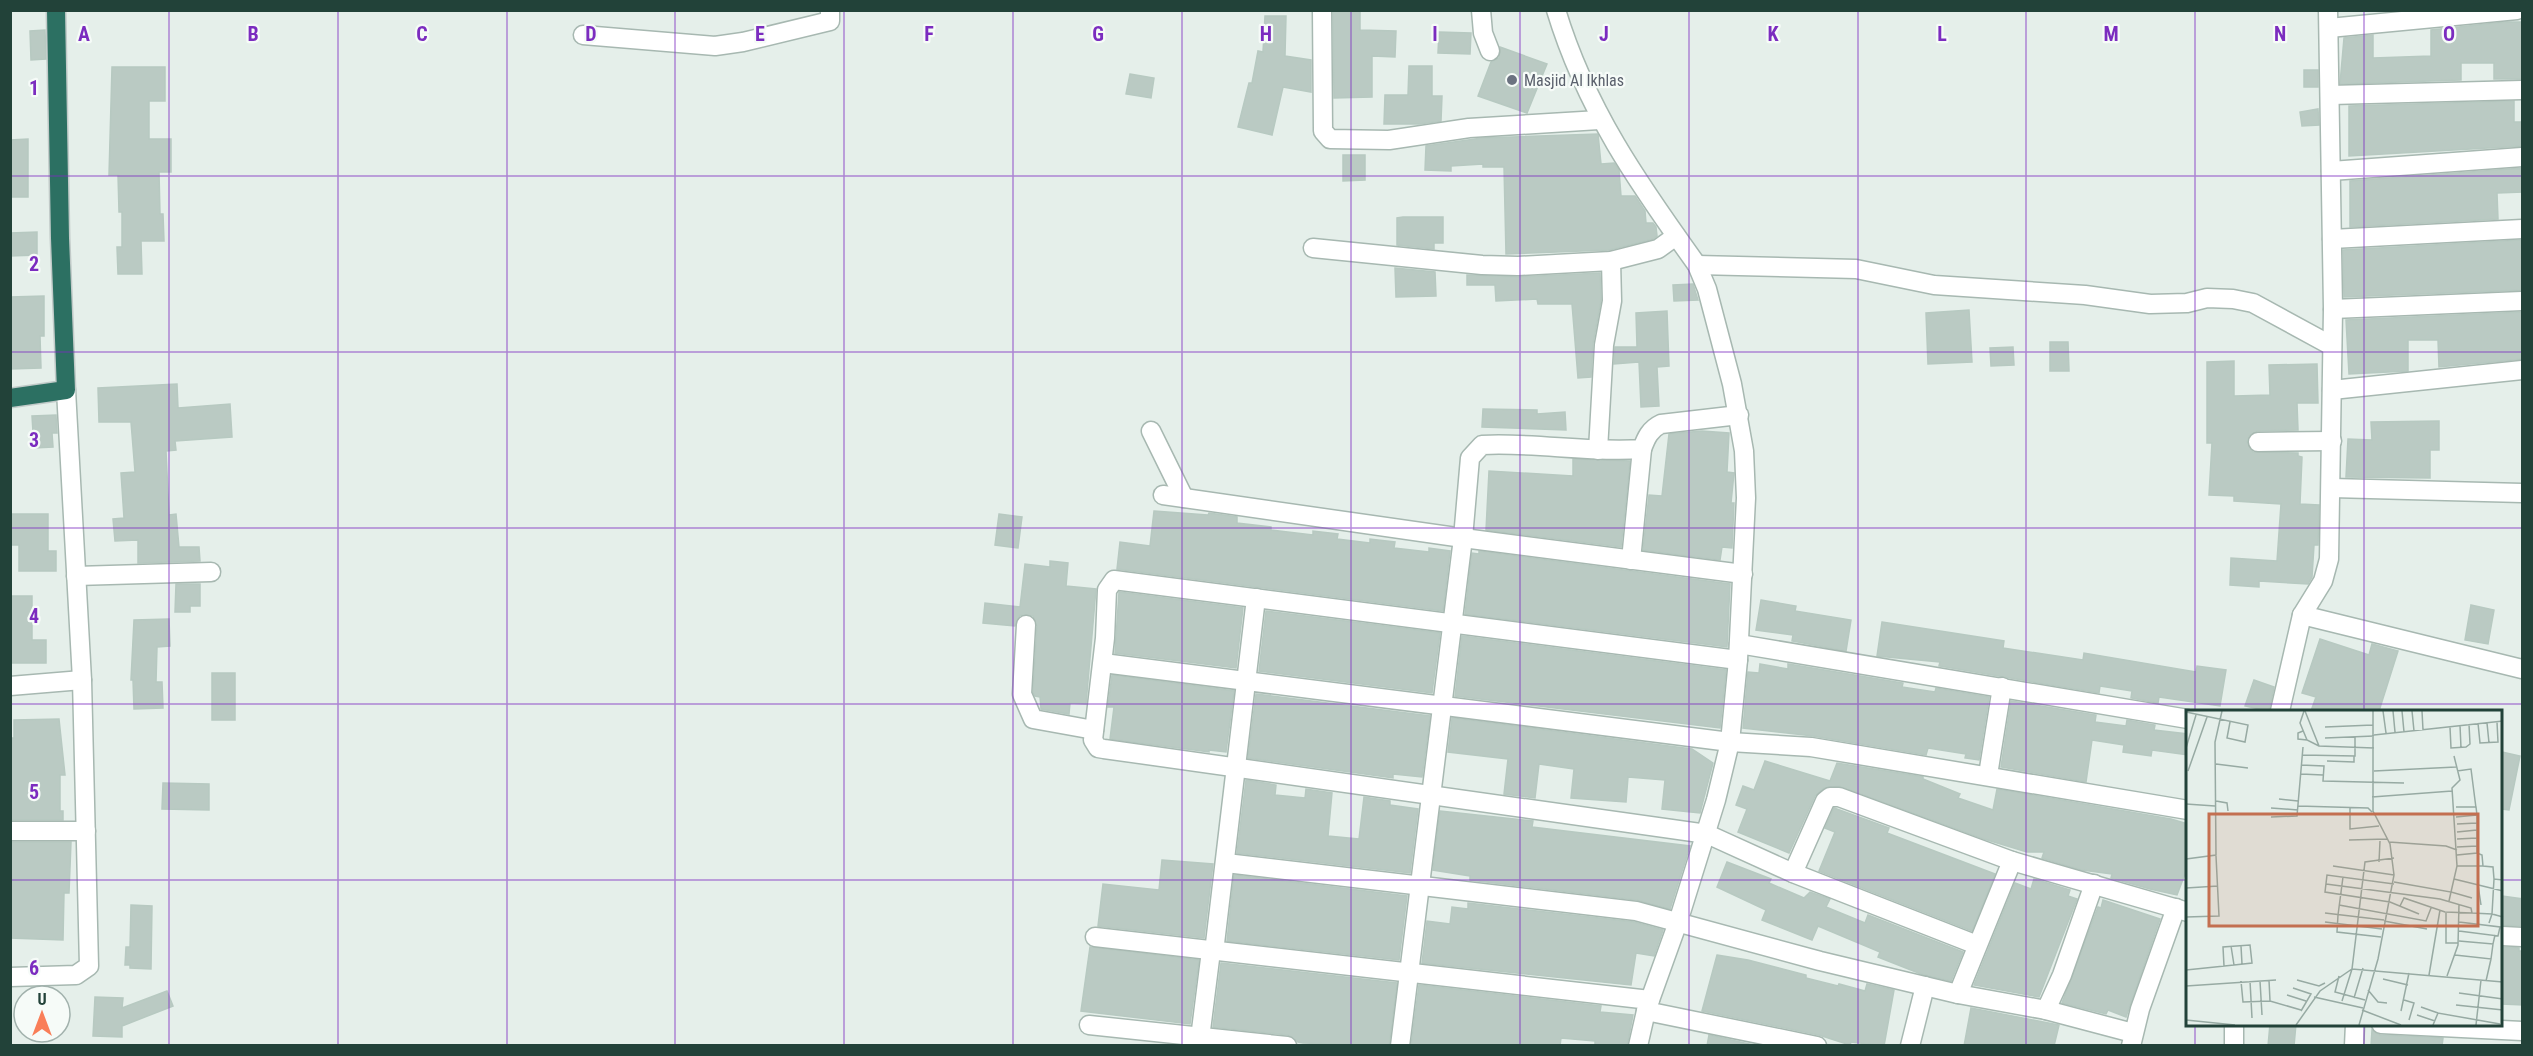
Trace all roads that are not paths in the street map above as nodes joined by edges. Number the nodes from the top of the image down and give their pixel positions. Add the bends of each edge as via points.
1 (56, 10) edge
2 (830, 10) edge
3 (1322, 10) edge
4 (1481, 10) edge
5 (1556, 10) edge
6 (2517, 10) edge
7 (2328, 20) edge
8 (583, 35) dead end
9 (1490, 51) dead end
10 (2523, 90) edge
11 (2331, 95) junction
12 (1599, 120) junction
13 (2523, 157) edge
14 (2331, 171) junction
15 (2523, 229) edge
16 (1676, 236) junction
17 (2332, 239) junction
18 (1313, 248) dead end
19 (1611, 261) junction
20 (1697, 266) junction
21 (2523, 301) edge
22 (2333, 309) junction
23 (2332, 346) junction
24 (2523, 370) edge
25 (66, 390) junction
26 (2332, 390) junction
27 (10, 398) edge
28 (1739, 415) junction
29 (1151, 431) dead end
30 (2332, 441) junction
31 (2258, 442) dead end
32 (1642, 449) junction
33 (1598, 450) junction
34 (2332, 488) junction
35 (2523, 493) edge
36 (1163, 495) dead end
37 (1184, 498) junction
38 (1463, 538) junction
39 (1631, 560) junction
40 (211, 572) dead end
41 (1743, 574) junction
42 (76, 576) junction
43 (1256, 598) junction
44 (2302, 615) junction
45 (1453, 624) junction
46 (1026, 625) dead end
47 (1738, 652) junction
48 (1102, 663) junction
49 (2523, 669) edge
50 (82, 680) junction
51 (1246, 683) junction
52 (10, 686) edge
53 (2002, 687) junction
54 (1443, 707) junction
55 (2280, 710) edge
56 (2186, 719) edge
57 (1094, 730) junction
58 (1730, 742) junction
59 (1236, 766) junction
60 (1988, 775) junction
61 (1432, 795) junction
62 (2186, 810) edge
63 (10, 831) edge
64 (86, 831) junction
65 (1707, 834) junction
66 (2012, 861) junction
67 (1226, 863) junction
68 (1793, 873) junction
69 (2094, 884) junction
70 (1419, 888) junction
71 (2182, 910) edge
72 (1678, 922) junction
73 (2503, 936) edge
74 (1095, 937) dead end
75 (2523, 937) edge
76 (1977, 945) junction
77 (1212, 952) junction
78 (1410, 971) junction
79 (10, 977) edge
80 (1925, 986) junction
81 (1958, 994) junction
82 (1648, 1006) junction
83 (2046, 1010) junction
84 (1089, 1025) dead end
85 (2234, 1026) edge
86 (2355, 1026) edge
87 (2422, 1026) edge
88 (2523, 1031) edge
89 (2132, 1039) edge
90 (1199, 1041) edge
91 (1287, 1046) edge
92 (1400, 1046) edge
93 (1638, 1046) edge
94 (1817, 1046) edge
95 (1910, 1046) edge
96 (2234, 1046) edge
97 (2354, 1046) edge

1 - 25 highway
2 - 8 street via 830,21 716,46
3 - 12 street via 1323,131 1330,139 1389,140 1469,128
4 - 9 street
5 - 12 street
6 - 7 street
7 - 11 street
10 - 11 street
11 - 14 street
12 - 16 street
13 - 14 street
14 - 17 street
15 - 17 street
16 - 19 street via 1658,249
16 - 20 street
17 - 22 street
18 - 19 street via 1482,265
19 - 33 street via 1612,302 1603,352
20 - 23 street via 1856,269 1934,285 2150,304 2233,299 2253,303
20 - 28 street
21 - 22 street
22 - 23 street
23 - 26 street
24 - 26 street
25 - 27 highway
25 - 42 street
26 - 30 street
28 - 32 street via 1661,424 1646,437
28 - 41 street via 1746,498
29 - 37 street
30 - 31 street
30 - 34 street
32 - 33 street
32 - 39 street
33 - 38 street via 1534,444 1482,445 1470,458
34 - 35 street
34 - 44 street via 2326,573
36 - 37 street
37 - 38 street
38 - 39 street
38 - 45 street
39 - 41 street
40 - 42 street
41 - 47 street
42 - 50 street
43 - 45 street
43 - 48 street via 1114,580 1107,590
43 - 51 street
44 - 49 street
44 - 55 street
45 - 47 street
45 - 54 street
46 - 57 street via 1022,694 1033,719
47 - 53 street
47 - 58 street
48 - 51 street
48 - 57 street
50 - 52 street
50 - 64 street
51 - 54 street
51 - 59 street
53 - 56 street
53 - 60 street
54 - 58 street
54 - 61 street
57 - 59 street via 1093,740 1098,748
58 - 60 street via 1811,747
58 - 65 street
59 - 61 street
59 - 67 street
60 - 62 street
61 - 65 street
61 - 70 street
63 - 64 street
64 - 79 street via 89,966 76,975
65 - 68 street
65 - 72 street
66 - 68 street via 1854,801 1830,796
66 - 69 street
66 - 76 street
67 - 70 street
67 - 77 street
68 - 76 street
69 - 71 street
69 - 83 street
70 - 72 street via 1611,908
70 - 78 street
71 - 89 street
72 - 80 street via 1747,943
72 - 82 street
73 - 75 street
74 - 77 street
76 - 81 street
77 - 78 street
77 - 90 street
78 - 82 street
78 - 92 street
80 - 81 street
80 - 95 street
81 - 83 street
82 - 93 street
82 - 94 street
83 - 89 street
84 - 90 street
85 - 96 street
86 - 97 street
87 - 88 street
90 - 91 street

